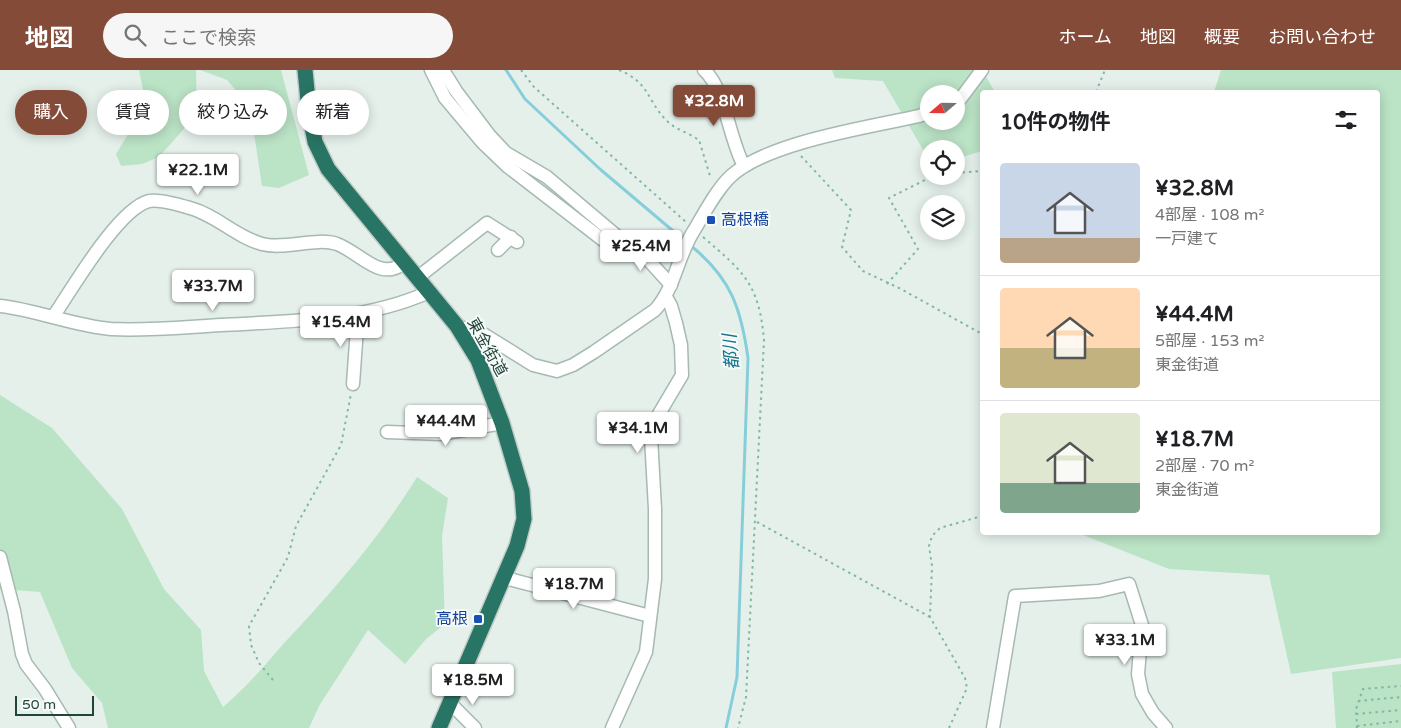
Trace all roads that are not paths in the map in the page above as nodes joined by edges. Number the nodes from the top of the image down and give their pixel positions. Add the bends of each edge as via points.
1 (305, 70) edge
2 (431, 70) edge
3 (444, 70) edge
4 (704, 70) edge
5 (982, 70) edge
6 (965, 93) edge
7 (920, 116) edge
8 (744, 166) junction
9 (624, 242) junction
10 (498, 250) dead end
11 (404, 263) junction
12 (417, 278) junction
13 (671, 285) junction
14 (429, 292) junction
15 (666, 297) junction
16 (0, 306) edge
17 (358, 314) junction
18 (53, 317) junction
19 (457, 326) junction
20 (352, 384) road end
21 (502, 423) junction
22 (387, 432) dead end
23 (0, 557) edge
24 (505, 578) junction
25 (650, 616) junction
26 (451, 704) junction
27 (69, 728) edge
28 (439, 728) edge
29 (475, 728) edge
30 (612, 728) edge
31 (993, 728) edge
32 (1166, 728) edge

1 - 11 highway, 東金街道 via 315,142 328,169
2 - 9 street via 445,98 507,166 603,240
3 - 9 street via 506,153 547,178
4 - 8 street via 714,80 736,153
5 - 6 street
7 - 8 street via 828,135
8 - 13 street via 730,177 694,230 684,247
9 - 13 street via 642,253
10 - 12 street via 514,240 487,223
11 - 12 highway, 東金街道
11 - 18 street via 396,270 384,270 336,244 276,246 260,243 192,208 151,201 139,206 107,236
12 - 14 highway, 東金街道
13 - 15 street
14 - 17 street via 408,302
14 - 19 highway, 東金街道
15 - 19 street via 654,310 594,352 557,371 533,365 484,335
15 - 25 street via 681,345 682,374 653,424 651,437 655,579
16 - 18 street via 28,309
17 - 18 street via 139,330 103,328
17 - 20 street
19 - 21 highway, 東金街道 via 488,381
21 - 22 street via 441,434
21 - 24 highway, 東金街道 via 522,491 524,519
23 - 27 street via 26,664 46,689
24 - 25 street
24 - 26 highway, 東金街道
25 - 30 street via 646,652
26 - 28 highway, 東金街道
26 - 29 street
31 - 32 street via 1015,596 1099,591 1129,584 1142,625 1138,674 1142,694

